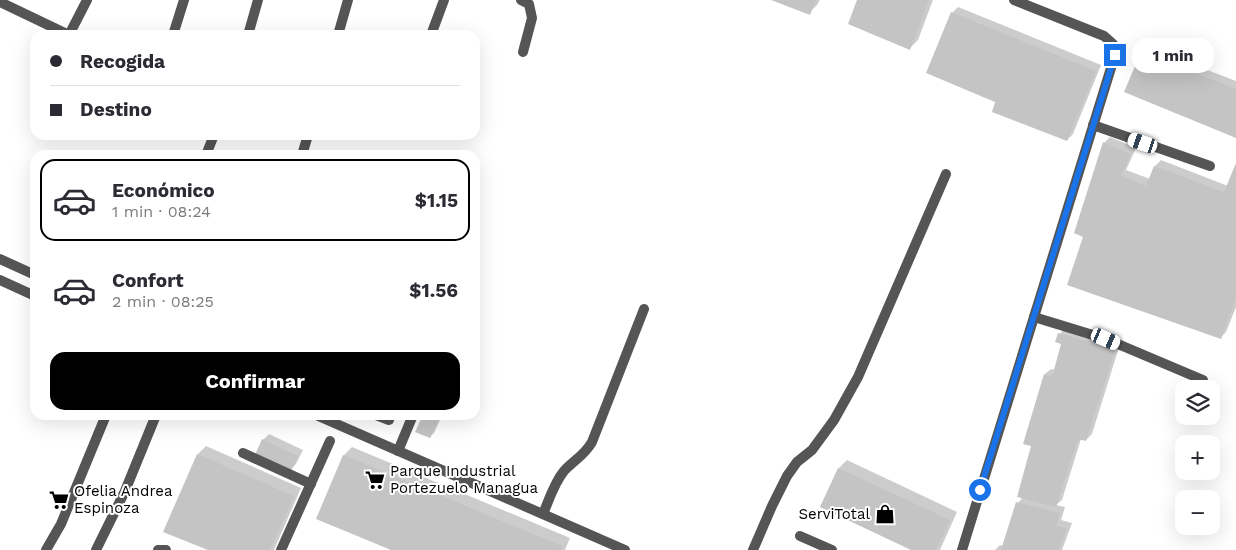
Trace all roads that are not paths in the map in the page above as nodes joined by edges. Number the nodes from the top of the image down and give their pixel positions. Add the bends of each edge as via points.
1 (88, 0) edge
2 (184, 0) edge
3 (258, 0) edge
4 (348, 0) edge
5 (444, 0) edge
6 (521, 0) edge
7 (1014, 0) edge
8 (0, 2) edge
9 (59, 30) edge
10 (72, 30) edge
11 (175, 30) edge
12 (249, 30) edge
13 (339, 30) edge
14 (433, 30) edge
15 (523, 52) dead end
16 (1093, 125) junction
17 (1210, 166) dead end
18 (946, 174) dead end
19 (0, 259) edge
20 (30, 272) edge
21 (0, 280) edge
22 (30, 294) edge
23 (644, 309) dead end
24 (1034, 317) junction
25 (1203, 380) dead end
26 (104, 420) edge
27 (154, 420) edge
28 (327, 420) edge
29 (410, 420) edge
30 (330, 440) dead end
31 (398, 451) junction
32 (243, 454) dead end
33 (311, 484) junction
34 (543, 514) junction
35 (800, 536) dead end
36 (46, 550) edge
37 (96, 550) edge
38 (158, 550) edge
39 (166, 550) edge
40 (281, 550) edge
41 (625, 550) edge
42 (753, 550) edge
43 (832, 550) edge
44 (962, 550) edge

1 - 10 street
2 - 11 street
3 - 12 street
4 - 13 street
5 - 14 street
6 - 15 street via 529,4 532,18
7 - 16 street via 1104,36 1113,44 1115,55
8 - 9 street
16 - 17 street
16 - 24 street
18 - 42 street via 858,377 834,420 787,476
19 - 20 street
21 - 22 street
23 - 34 street via 592,442 558,479
24 - 25 street via 1106,339
24 - 44 street
26 - 36 street via 61,524
27 - 37 street via 126,491
28 - 31 street
29 - 31 street
30 - 33 street
31 - 34 street
32 - 33 street
33 - 40 street
34 - 41 street
35 - 43 street
38 - 39 street

